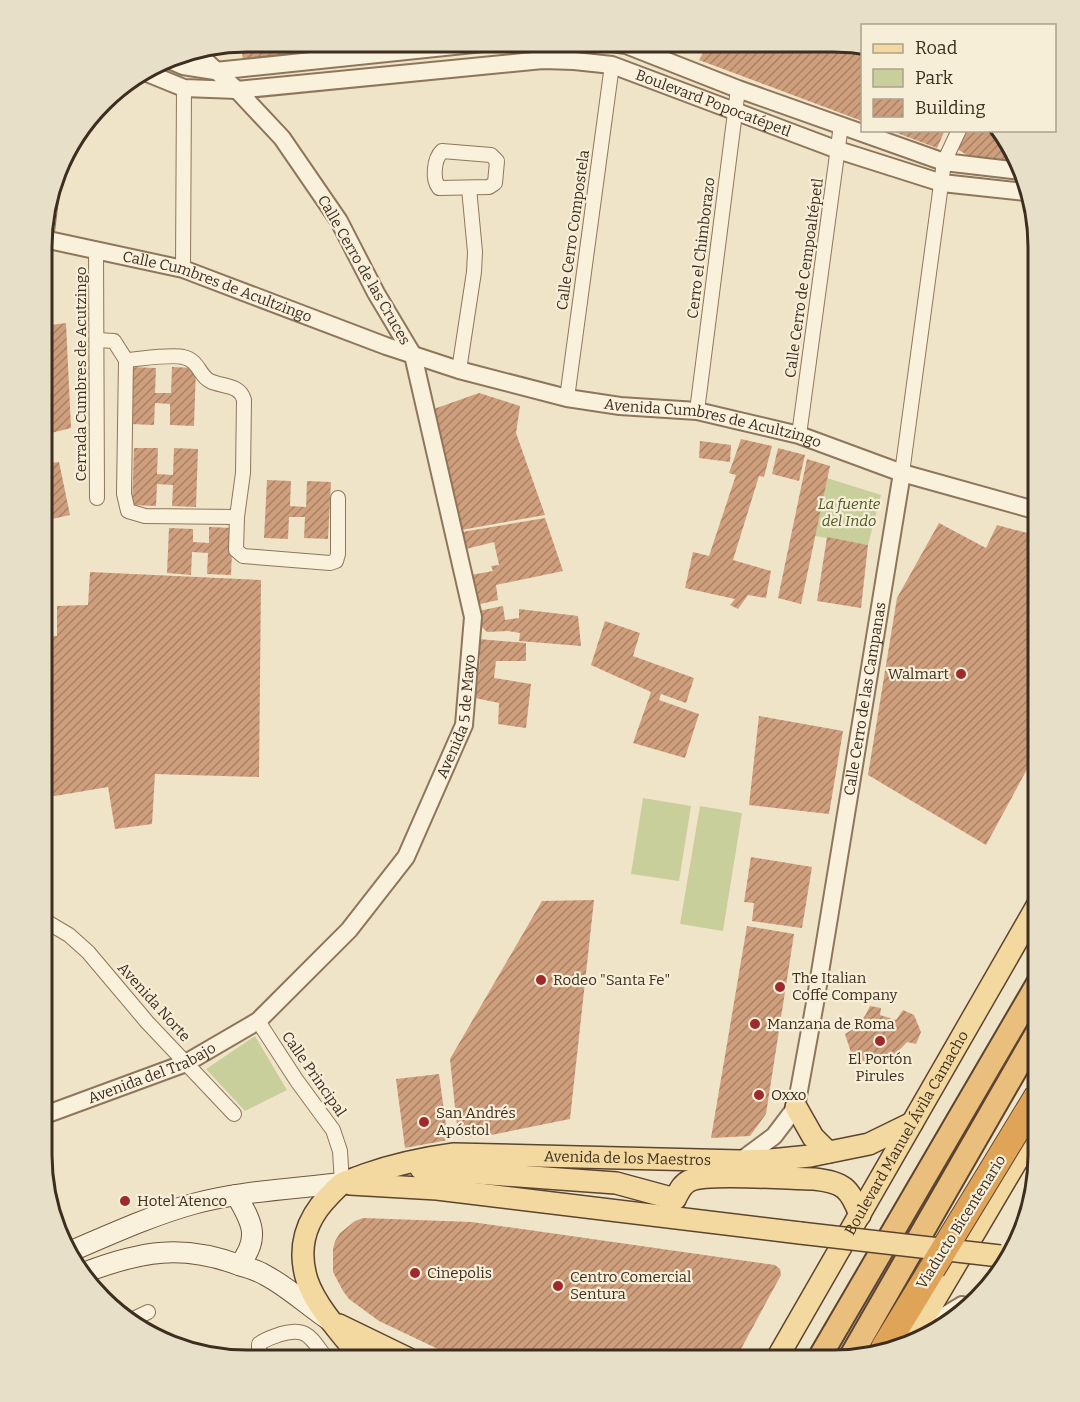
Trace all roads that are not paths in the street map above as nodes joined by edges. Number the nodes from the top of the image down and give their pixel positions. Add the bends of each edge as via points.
1 (397, 52) edge
2 (640, 52) edge
3 (202, 58) edge
4 (180, 65) edge
5 (612, 65) junction
6 (215, 71) junction
7 (155, 76) edge
8 (184, 88) junction
9 (738, 89) junction
10 (237, 90) junction
11 (735, 112) junction
12 (841, 125) junction
13 (959, 132) edge
14 (838, 150) junction
15 (944, 162) junction
16 (1011, 170) edge
17 (942, 183) junction
18 (469, 188) junction
19 (1019, 191) edge
20 (53, 241) edge
21 (96, 250) junction
22 (183, 269) junction
23 (98, 340) junction
24 (386, 346) joint
25 (413, 355) junction
26 (126, 360) junction
27 (459, 370) junction
28 (567, 398) junction
29 (697, 411) junction
30 (799, 435) junction
31 (902, 473) junction
32 (98, 498) dead end
33 (338, 498) dead end
34 (1028, 508) edge
35 (237, 517) junction
36 (1027, 923) edge
37 (52, 925) edge
38 (1027, 1002) edge
39 (258, 1021) junction
40 (1027, 1050) edge
41 (186, 1063) junction
42 (796, 1107) junction
43 (52, 1112) edge
44 (1027, 1113) edge
45 (234, 1114) dead end
46 (912, 1123) junction
47 (1027, 1144) edge
48 (828, 1152) junction
49 (642, 1160) junction
50 (741, 1161) junction
51 (384, 1168) junction
52 (716, 1177) junction
53 (342, 1184) junction
54 (236, 1195) junction
55 (675, 1199) junction
56 (860, 1215) junction
57 (692, 1219) junction
58 (77, 1249) edge
59 (999, 1255) edge
60 (239, 1265) junction
61 (91, 1270) edge
62 (148, 1312) dead end
63 (140, 1316) edge
64 (330, 1321) junction
65 (917, 1330) edge
66 (888, 1341) edge
67 (855, 1348) edge
68 (260, 1350) edge
69 (320, 1350) edge
70 (355, 1350) edge
71 (390, 1350) edge
72 (782, 1350) edge
73 (824, 1350) edge

1 - 6 street
2 - 9 street, Boulevard Popocatépetl
3 - 6 street, Calle Cerro de las Cruces
4 - 6 street
5 - 10 street, Boulevard Popocatépetl via 524,61
5 - 11 street, Boulevard Popocatépetl
5 - 28 street, Calle Cerro Compostela
6 - 10 street, Calle Cerro de las Cruces
7 - 8 street, Boulevard Popocatépetl
8 - 10 street, Boulevard Popocatépetl
8 - 22 street
9 - 11 street, Cerro el Chimborazo
9 - 12 street, Boulevard Popocatépetl
10 - 25 street, Calle Cerro de las Cruces via 282,138 339,221
11 - 14 street, Boulevard Popocatépetl
11 - 29 street, Cerro el Chimborazo
12 - 14 street, Calle Cerro de Cempoaltépetl
12 - 15 street, Boulevard Popocatépetl
13 - 15 street
14 - 17 street, Boulevard Popocatépetl
14 - 30 street, Calle Cerro de Cempoaltépetl
15 - 16 street, Boulevard Popocatépetl
15 - 17 street, Calle Cerro de las Campanas
17 - 19 street, Boulevard Popocatépetl
17 - 31 street, Calle Cerro de las Campanas
18 - 18 street via 493,186 495,157 439,153 436,185
18 - 27 street via 474,262
20 - 21 street, Calle Cumbres de Acultzingo
21 - 22 street, Calle Cumbres de Acultzingo
21 - 23 street, Cerrada Cumbres de Acutzingo
22 - 24 street, Calle Cumbres de Acultzingo
23 - 26 street via 114,341
23 - 32 street, Cerrada Cumbres de Acutzingo
24 - 25 street, Avenida Cumbres de Acultzingo
25 - 27 street, Avenida Cumbres de Acultzingo
25 - 39 street, Avenida 5 de Mayo via 473,617 464,725 406,857 349,930
26 - 35 street via 183,357 198,366 205,378 241,393 243,473
26 - 35 street via 124,494 128,511 145,516
27 - 28 street, Avenida Cumbres de Acultzingo
28 - 29 street, Avenida Cumbres de Acultzingo
29 - 30 street, Avenida Cumbres de Acultzingo
30 - 31 street, Avenida Cumbres de Acultzingo
31 - 34 street, Avenida Cumbres de Acultzingo
31 - 42 street, Calle Cerro de las Campanas
33 - 35 street via 338,554 336,561 330,563 243,556 236,550
36 - 46 main road, Boulevard Manuel Ávila Camacho
37 - 41 street, Avenida Norte via 88,952
38 - 73 highway
39 - 41 street, Avenida del Trabajo
39 - 53 street, Calle Principal via 333,1130 340,1151
40 - 67 highway
41 - 43 street, Avenida del Trabajo
41 - 45 street, Avenida Norte
42 - 48 main road via 813,1137
42 - 50 street, Calle Cerro de las Campanas via 774,1136
44 - 66 highway, Viaducto Bicentenario, bridge
46 - 48 main road, Avenida de los Maestros via 869,1144
46 - 56 main road, Boulevard Manuel Ávila Camacho
47 - 65 main road
48 - 50 main road, Avenida de los Maestros
49 - 50 main road, Avenida de los Maestros
49 - 51 main road, Avenida de los Maestros via 454,1154
49 - 55 main road
50 - 52 street, Calle Cerro de las Campanas
51 - 53 main road, Avenida de los Maestros
51 - 55 main road via 616,1183
52 - 55 main road via 687,1182
52 - 56 main road via 830,1181 845,1187
53 - 54 main road, Avenida de los Maestros
53 - 57 main road, Avenida de los Maestros via 437,1189
53 - 64 main road via 310,1220 302,1252 308,1281
54 - 58 main road, Avenida de los Maestros via 151,1217
54 - 60 main road via 252,1228 252,1241
55 - 57 main road
56 - 72 main road, Boulevard Manuel Ávila Camacho
57 - 59 main road, Avenida de los Maestros, bridge
60 - 61 main road via 191,1252 159,1253
60 - 64 main road via 280,1283
62 - 63 street
64 - 70 main road
64 - 71 main road
68 - 69 street via 273,1337 291,1331 309,1336

